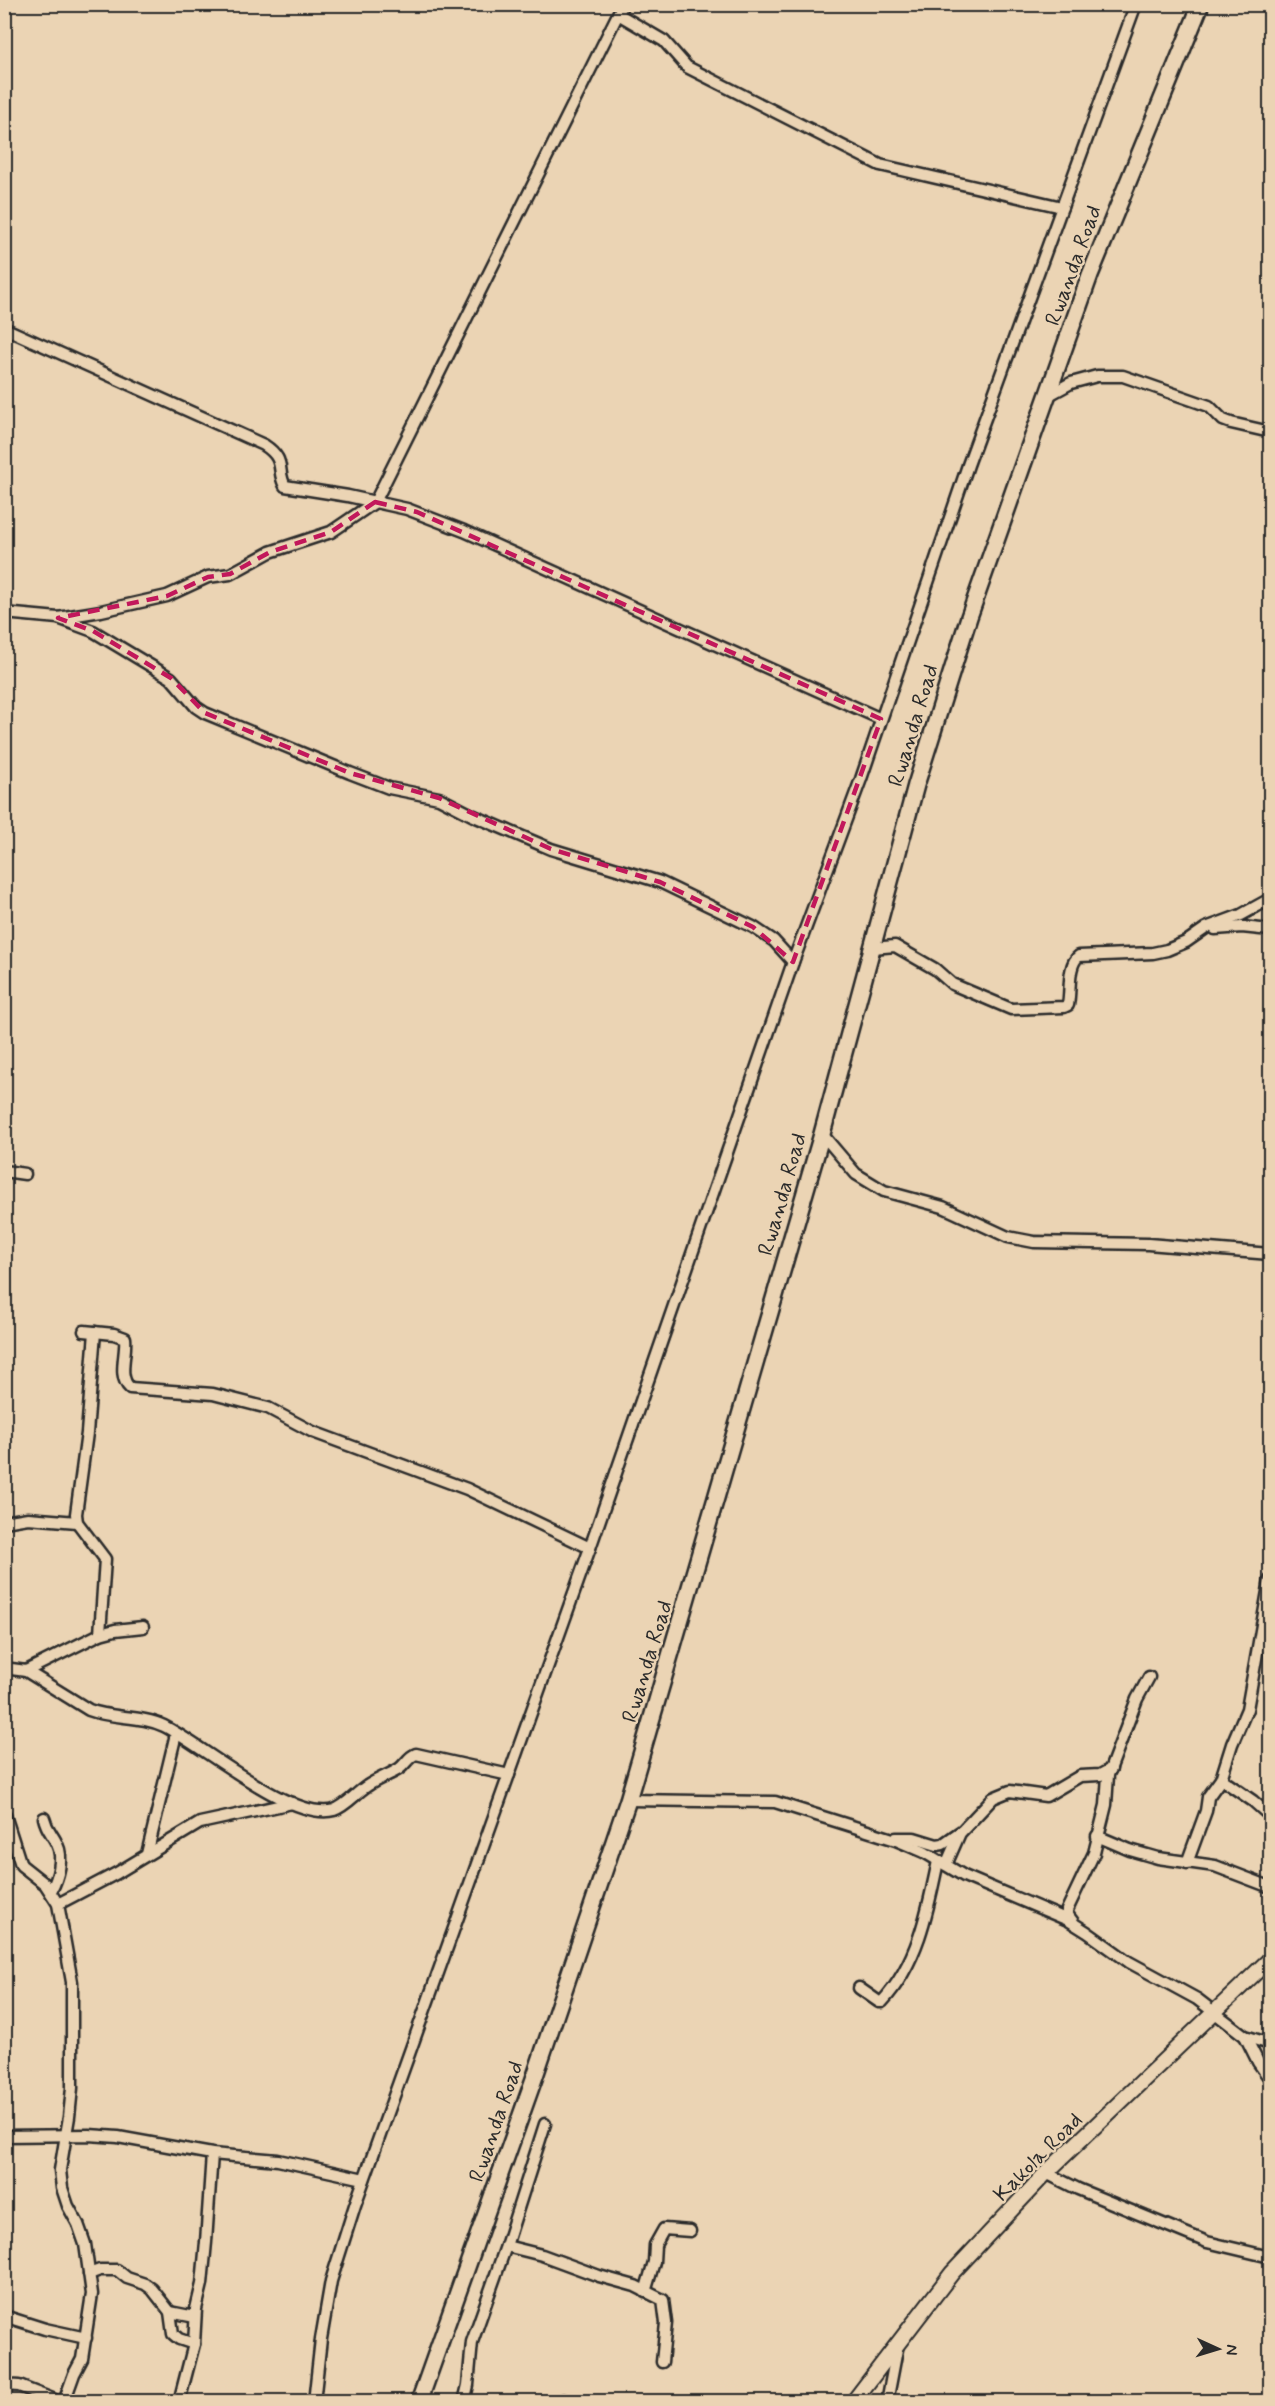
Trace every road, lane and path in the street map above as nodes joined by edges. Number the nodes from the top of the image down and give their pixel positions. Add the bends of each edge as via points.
1 (1136, 4) edge
2 (1201, 4) edge
3 (621, 9) edge
4 (1062, 207) junction
5 (4, 328) edge
6 (1049, 396) junction
7 (1270, 432) edge
8 (375, 502) junction
9 (4, 613) edge
10 (58, 618) junction
11 (882, 719) junction
12 (1270, 899) edge
13 (1203, 930) junction
14 (1270, 930) edge
15 (873, 948) junction
16 (793, 963) junction
17 (822, 1134) junction
18 (4, 1171) edge
19 (25, 1174) dead end
20 (1270, 1254) edge
21 (4, 1522) edge
22 (77, 1522) junction
23 (590, 1548) junction
24 (1270, 1580) edge
25 (1267, 1609) edge
26 (143, 1627) dead end
27 (100, 1634) junction
28 (4, 1668) edge
29 (26, 1671) junction
30 (1149, 1677) dead end
31 (177, 1734) junction
32 (1111, 1769) junction
33 (509, 1775) junction
34 (1221, 1779) junction
35 (628, 1800) junction
36 (292, 1803) junction
37 (4, 1812) edge
38 (1270, 1816) edge
39 (44, 1818) dead end
40 (965, 1828) junction
41 (1097, 1836) junction
42 (891, 1838) junction
43 (147, 1854) junction
44 (942, 1863) junction
45 (1187, 1863) junction
46 (1270, 1887) edge
47 (51, 1891) junction
48 (58, 1904) junction
49 (1076, 1925) junction
50 (1270, 1959) edge
51 (859, 1988) dead end
52 (1214, 2013) junction
53 (1245, 2036) junction
54 (1270, 2044) edge
55 (1270, 2079) edge
56 (545, 2124) dead end
57 (4, 2136) edge
58 (65, 2136) junction
59 (212, 2154) junction
60 (1046, 2173) junction
61 (364, 2179) junction
62 (690, 2230) dead end
63 (506, 2246) junction
64 (1270, 2257) edge
65 (89, 2274) junction
66 (645, 2292) junction
67 (170, 2312) junction
68 (7, 2317) dead end
69 (195, 2317) junction
70 (86, 2338) junction
71 (898, 2343) junction
72 (194, 2344) junction
73 (662, 2362) dead end
74 (4, 2385) edge
75 (60, 2402) edge
76 (64, 2402) edge
77 (179, 2402) edge
78 (314, 2402) edge
79 (419, 2402) edge
80 (464, 2402) edge
81 (560, 2402) edge
82 (576, 2402) edge
83 (853, 2402) edge
84 (887, 2402) edge

1 - 4 street
2 - 6 highway, Rwanda Road via 1090,275
3 - 4 street via 664,41 687,67 880,165
3 - 8 street
4 - 11 street via 968,465
5 - 8 street via 264,445 281,464 285,486
6 - 7 street via 1071,383 1097,376 1122,376 1209,406 1223,420
6 - 15 highway, Rwanda Road via 969,617 916,785
8 - 10 street via 331,532 270,552 230,574 208,577 167,596
8 - 11 street via 417,512 464,531
9 - 10 street
10 - 16 street via 93,632 171,678 205,712 369,781 439,798 551,849 660,882 753,927 774,941
11 - 16 street
12 - 13 street
13 - 14 street
13 - 15 street via 1186,942 1154,953 1079,956 1072,964 1067,1006 1016,1010 952,984 935,969 895,946
15 - 17 highway, Rwanda Road
16 - 23 street
17 - 20 street via 856,1174 884,1191 943,1207 1008,1236 1034,1242 1148,1244
17 - 35 highway, Rwanda Road
18 - 19 street
21 - 22 street via 28,1518
22 - 23 street via 75,1506 87,1433 89,1332 125,1338 123,1375 130,1388 213,1394 268,1408 312,1432 467,1489
22 - 27 street via 105,1559
23 - 33 street
24 - 25 street
25 - 34 street via 1247,1709
26 - 27 street
27 - 29 street
28 - 29 street
29 - 31 street via 89,1710 156,1723
30 - 32 street
31 - 36 street
31 - 43 street
32 - 40 street via 1100,1775 1080,1776 1046,1796 1004,1793 993,1798
32 - 41 street
33 - 36 street via 416,1754 335,1810 314,1810
33 - 61 street
34 - 38 street
34 - 45 street via 1208,1797
35 - 42 street via 774,1802
35 - 79 highway, Rwanda Road
36 - 43 street via 200,1823
37 - 47 street via 21,1865
39 - 47 street via 60,1857
40 - 42 street via 937,1845 914,1838
40 - 44 street
41 - 45 street via 1131,1850
41 - 49 street via 1094,1853 1067,1910
42 - 44 street
43 - 48 street
44 - 49 street
44 - 51 street via 917,1943 892,1991 879,2002
45 - 46 street via 1215,1866
47 - 48 street
48 - 58 street via 73,1998 72,2088
49 - 52 street
50 - 52 main road, Kakola Road
52 - 53 street
52 - 60 main road, Kakola Road
53 - 54 street
53 - 55 street
56 - 63 street
57 - 58 street
58 - 59 street via 118,2137
58 - 65 street via 60,2170 62,2188 85,2244
59 - 61 street via 278,2160
59 - 69 street via 202,2284
60 - 64 street via 1207,2242
60 - 71 main road, Kakola Road via 952,2273
61 - 78 street via 331,2280
62 - 66 street via 664,2229 658,2237
63 - 66 street
63 - 80 street via 472,2342
65 - 67 street via 117,2271 145,2284
65 - 70 street via 92,2294
66 - 73 street via 665,2304
67 - 69 street
67 - 72 street via 173,2334
68 - 70 street
69 - 72 street
70 - 76 street via 82,2359
71 - 83 main road, Kakola Road
71 - 84 street
72 - 77 street
74 - 75 street via 19,2386
81 - 82 street

